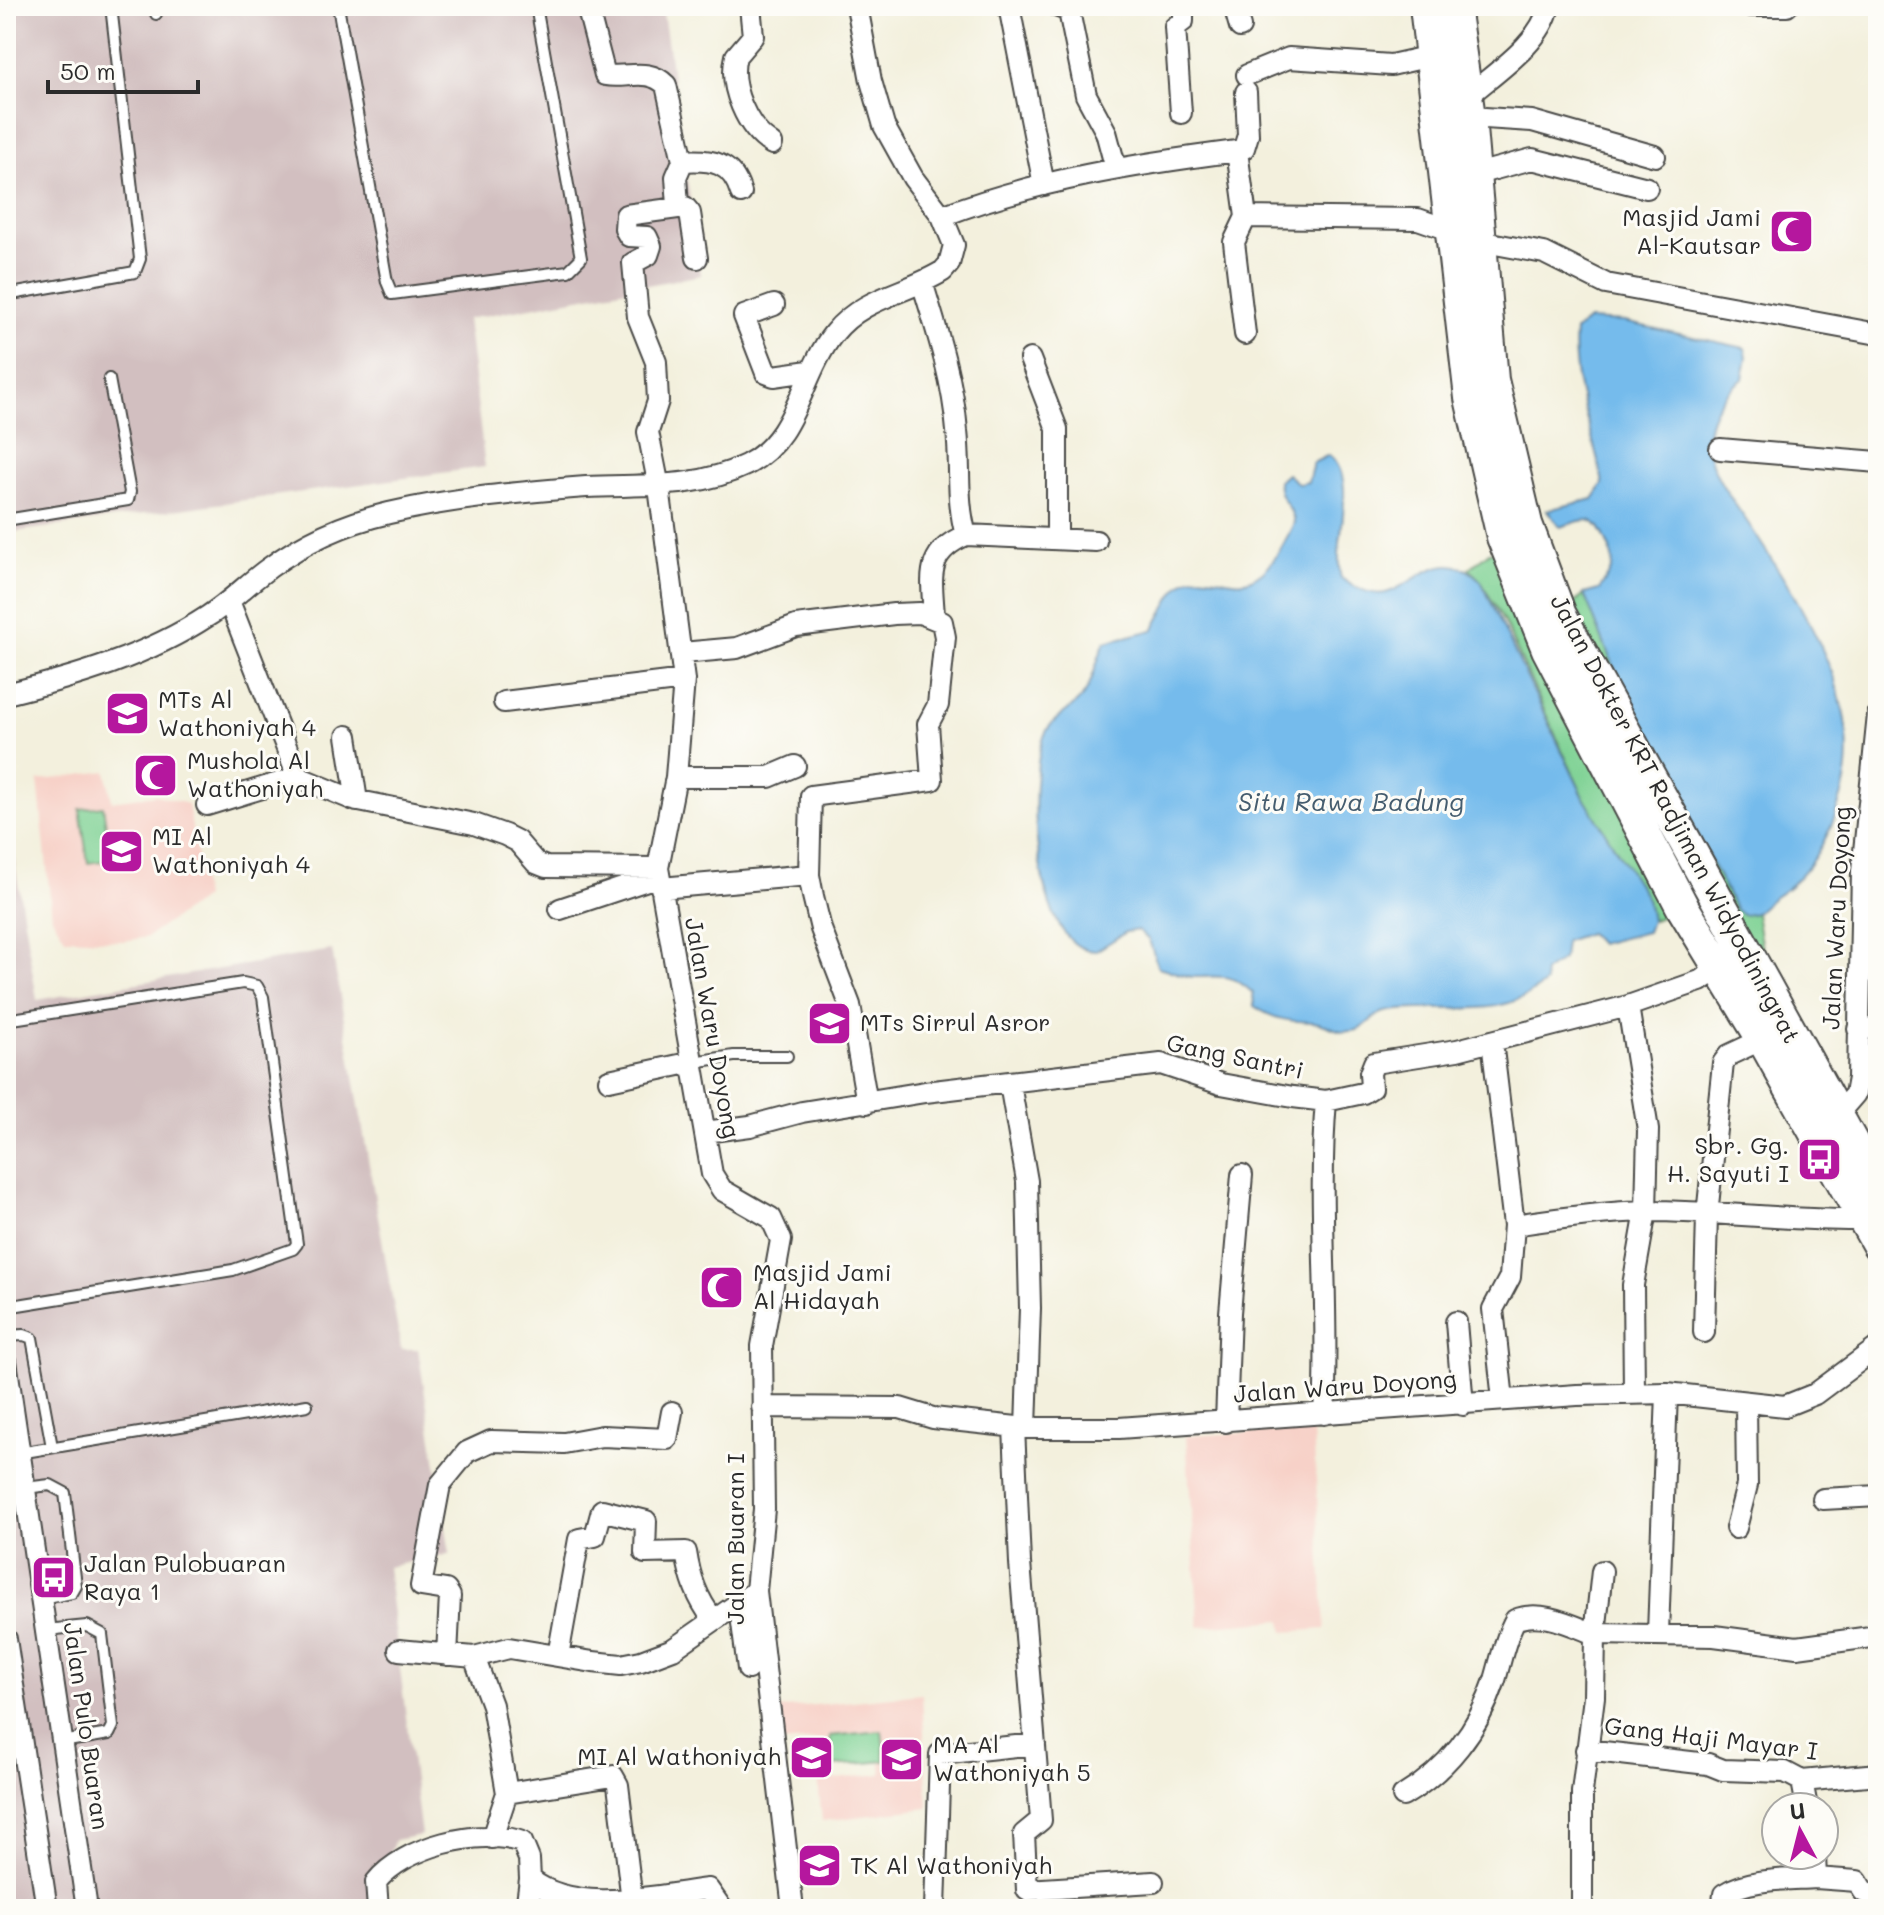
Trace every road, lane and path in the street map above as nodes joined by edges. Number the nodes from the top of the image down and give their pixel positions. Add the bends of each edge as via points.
1 (111, 6) edge
2 (338, 6) edge
3 (536, 6) edge
4 (587, 6) edge
5 (750, 6) edge
6 (857, 6) edge
7 (1009, 6) edge
8 (1056, 6) edge
9 (1183, 6) edge
10 (1234, 6) edge
11 (1426, 6) edge
12 (1453, 6) edge
13 (1549, 6) edge
14 (1752, 6) edge
15 (1787, 6) edge
16 (1240, 27) dead end
17 (1431, 56) junction
18 (1467, 107) junction
19 (1181, 113) dead end
20 (772, 144) dead end
21 (1237, 151) junction
22 (1655, 156) dead end
23 (683, 161) junction
24 (1116, 169) junction
25 (1473, 175) junction
26 (1044, 185) junction
27 (1647, 188) dead end
28 (741, 193) dead end
29 (678, 206) junction
30 (942, 216) junction
31 (1246, 217) junction
32 (1464, 238) junction
33 (697, 258) dead end
34 (922, 282) junction
35 (6, 295) edge
36 (774, 305) dead end
37 (1245, 334) dead end
38 (1878, 334) edge
39 (1030, 359) dead end
40 (809, 371) junction
41 (109, 379) dead end
42 (1720, 449) dead end
43 (1878, 462) edge
44 (659, 487) junction
45 (6, 520) edge
46 (966, 535) junction
47 (1057, 539) junction
48 (1096, 541) dead end
49 (229, 601) junction
50 (934, 617) junction
51 (682, 653) junction
52 (684, 680) junction
53 (6, 694) edge
54 (504, 702) dead end
55 (1878, 715) edge
56 (347, 736) dead end
57 (795, 766) dead end
58 (298, 777) junction
59 (676, 777) junction
60 (357, 801) junction
61 (207, 805) dead end
62 (1873, 807) edge
63 (809, 875) junction
64 (659, 877) junction
65 (560, 909) dead end
66 (1719, 968) junction
67 (1628, 1006) junction
68 (6, 1020) edge
69 (1868, 1028) edge
70 (1763, 1039) junction
71 (1492, 1041) junction
72 (787, 1056) dead end
73 (693, 1062) junction
74 (609, 1080) dead end
75 (1010, 1084) junction
76 (1326, 1101) junction
77 (867, 1103) junction
78 (1836, 1116) junction
79 (705, 1132) junction
80 (1242, 1175) dead end
81 (1876, 1182) edge
82 (1646, 1211) junction
83 (1707, 1215) junction
84 (1514, 1225) junction
85 (1871, 1232) edge
86 (6, 1307) edge
87 (1456, 1322) dead end
88 (1704, 1332) dead end
89 (6, 1336) edge
90 (1878, 1347) edge
91 (6, 1361) edge
92 (1634, 1393) junction
93 (1667, 1393) junction
94 (1503, 1400) junction
95 (1746, 1402) junction
96 (307, 1405) dead end
97 (1463, 1405) junction
98 (762, 1407) junction
99 (672, 1412) dead end
100 (1324, 1414) junction
101 (10, 1419) edge
102 (1226, 1422) junction
103 (1020, 1428) junction
104 (52, 1447) junction
105 (19, 1453) junction
106 (25, 1488) junction
107 (1878, 1496) edge
108 (1823, 1499) dead end
109 (1736, 1528) dead end
110 (1602, 1571) dead end
111 (748, 1595) junction
112 (41, 1599) junction
113 (713, 1619) junction
114 (46, 1630) junction
115 (1658, 1633) junction
116 (1595, 1634) junction
117 (1878, 1636) edge
118 (6, 1639) edge
119 (399, 1650) dead end
120 (447, 1655) junction
121 (558, 1656) junction
122 (474, 1657) junction
123 (748, 1669) dead end
124 (62, 1742) junction
125 (1035, 1744) junction
126 (1586, 1750) junction
127 (1878, 1774) edge
128 (1802, 1781) junction
129 (1804, 1791) edge
130 (507, 1793) junction
131 (1403, 1796) dead end
132 (492, 1838) junction
133 (1816, 1871) edge
134 (1816, 1878) junction
135 (530, 1879) junction
136 (1153, 1882) dead end
137 (1878, 1896) edge
138 (633, 1904) edge
139 (47, 1909) edge
140 (87, 1909) edge
141 (378, 1909) edge
142 (526, 1909) edge
143 (722, 1909) edge
144 (793, 1909) edge
145 (935, 1909) edge
146 (1582, 1909) edge
147 (1722, 1909) edge

1 - 35 lane via 140,259 135,272
2 - 3 lane via 392,294 568,271 581,258
4 - 23 street via 605,75 643,74 666,85
5 - 20 street via 753,36 736,56 738,89 757,135
6 - 30 street via 884,126
7 - 26 street
8 - 24 street via 1069,11 1083,84 1106,132
9 - 19 street via 1183,21 1175,27
10 - 16 street
11 - 17 main road, Jalan Dokter KRT Radjiman Widyodiningrat
12 - 18 main road, Jalan Dokter KRT Radjiman Widyodiningrat
13 - 18 street via 1541,28
14 - 15 street
17 - 21 street via 1391,65 1289,58 1246,84 1248,135 1244,148
17 - 32 main road, Jalan Dokter KRT Radjiman Widyodiningrat
18 - 22 street
18 - 25 main road, Jalan Dokter KRT Radjiman Widyodiningrat
21 - 24 street
21 - 31 street
23 - 28 street via 718,162 728,168
23 - 29 street via 676,177
24 - 26 street
25 - 27 street via 1532,159
25 - 32 main road, Jalan Dokter KRT Radjiman Widyodiningrat
26 - 30 street
29 - 33 street via 690,213
29 - 44 street, Jalan Waru Doyong via 626,215 625,229 629,236 650,240 649,253 636,260 632,271 638,317 656,362 658,401 648,432
30 - 34 street via 954,245 949,264
31 - 32 street via 1406,217
31 - 37 street via 1234,242
32 - 38 street via 1544,253 1606,284
32 - 66 main road, Jalan Dokter KRT Radjiman Widyodiningrat via 1471,398 1503,537 1548,649
32 - 78 main road, Jalan Dokter KRT Radjiman Widyodiningrat via 1526,524 1560,615
34 - 40 street via 891,292 850,317
34 - 46 street via 953,394 957,481
36 - 40 street via 744,316 766,373
39 - 47 street via 1057,429
40 - 44 street via 791,419 771,449 710,479
41 - 45 lane via 128,500
42 - 43 street
44 - 49 street via 548,490 389,513 321,535 268,568
44 - 51 street, Jalan Waru Doyong
46 - 47 street
46 - 50 street via 946,543 932,568
47 - 48 street
49 - 53 street via 145,650
49 - 58 street
50 - 51 street via 894,614 796,626 737,648
50 - 63 street via 942,622 945,637 938,705 928,724 932,780 812,793
51 - 52 street, Jalan Waru Doyong
52 - 54 street
52 - 59 street, Jalan Waru Doyong
55 - 62 street, Jalan Waru Doyong
56 - 60 street
57 - 59 street via 769,777
58 - 60 street
58 - 61 street
59 - 64 street, Jalan Waru Doyong
60 - 64 street via 474,824 517,841 546,867
62 - 69 street, Jalan Waru Doyong via 1859,933
63 - 64 street
63 - 77 street via 821,929 850,1005
64 - 65 street
64 - 73 street, Jalan Waru Doyong
66 - 67 street via 1700,981
66 - 70 main road, Jalan Dokter KRT Radjiman Widyodiningrat
67 - 71 street
67 - 82 street via 1648,1130
68 - 86 lane via 243,983 257,986 263,997 297,1244 233,1270
69 - 78 street, Jalan Waru Doyong via 1855,1094
70 - 83 street via 1723,1063
70 - 85 main road, Jalan Dokter KRT Radjiman Widyodiningrat
71 - 76 street, Gang Santri via 1374,1063 1371,1088
71 - 84 street
72 - 73 lane
73 - 74 street
73 - 79 street, Jalan Waru Doyong
75 - 76 street, Gang Santri via 1161,1064 1221,1084
75 - 77 street, Gang Santri
75 - 103 street via 1027,1181 1030,1308
76 - 100 street via 1321,1154
77 - 79 street, Gang Santri
78 - 81 main road, Jalan Dokter KRT Radjiman Widyodiningrat
79 - 98 street, Jalan Waru Doyong via 712,1174 722,1190 771,1218 781,1240 764,1327
80 - 102 street
82 - 83 street
82 - 84 street
82 - 92 street via 1633,1285
83 - 85 street
83 - 88 street
84 - 94 street via 1510,1277 1492,1319
87 - 97 street
89 - 104 lane via 32,1338
90 - 95 street, Jalan Waru Doyong via 1800,1402
91 - 101 street, Jalan Pulo Buaran
92 - 93 street, Jalan Waru Doyong
92 - 94 street, Jalan Waru Doyong
93 - 95 street, Jalan Waru Doyong
93 - 115 street
94 - 97 street, Jalan Waru Doyong
95 - 109 street via 1747,1485
96 - 104 lane
97 - 100 street, Jalan Waru Doyong
98 - 103 street, Jalan Waru Doyong via 900,1408 933,1418
98 - 111 street, Jalan Buaran I via 763,1549
99 - 120 street via 667,1439 491,1441 455,1464 440,1485 421,1586 446,1590 450,1596
100 - 102 street, Jalan Waru Doyong
101 - 105 street, Jalan Pulo Buaran
102 - 103 street, Jalan Waru Doyong
103 - 125 street via 1020,1563
104 - 105 lane
105 - 106 street, Jalan Pulo Buaran
106 - 112 street, Jalan Pulo Buaran
106 - 112 lane via 50,1485 65,1493 76,1586 72,1593
107 - 108 street
110 - 116 street
111 - 113 street
111 - 123 street
111 - 144 street, Jalan Buaran I
112 - 114 street, Jalan Pulo Buaran
113 - 121 street via 673,1649 641,1661 621,1665
113 - 121 street via 690,1577 686,1552 645,1553 646,1521 602,1510 595,1536 579,1539
114 - 124 street, Jalan Pulo Buaran
114 - 124 lane via 87,1626 102,1634 113,1726 109,1734
115 - 116 street
115 - 117 street via 1797,1647
116 - 126 street
116 - 131 street via 1543,1617 1515,1620 1473,1728 1431,1779
118 - 139 street
119 - 120 street
120 - 122 street
121 - 122 street via 509,1648
122 - 130 street via 489,1693
124 - 140 street, Jalan Pulo Buaran
125 - 136 street via 1041,1820 1024,1834 1027,1890
125 - 145 street via 940,1754
126 - 128 street, Gang Haji Mayar I via 1723,1770 1785,1772
126 - 146 street
127 - 128 street, Gang Haji Mayar I
128 - 129 street
130 - 132 street
130 - 138 street via 613,1776
132 - 135 street via 522,1842
132 - 141 street via 429,1847 386,1869 376,1882
133 - 134 street
134 - 137 street via 1857,1881 1864,1892
134 - 147 street via 1732,1889 1724,1894
135 - 138 street via 569,1901
135 - 142 street
138 - 143 street via 708,1889

